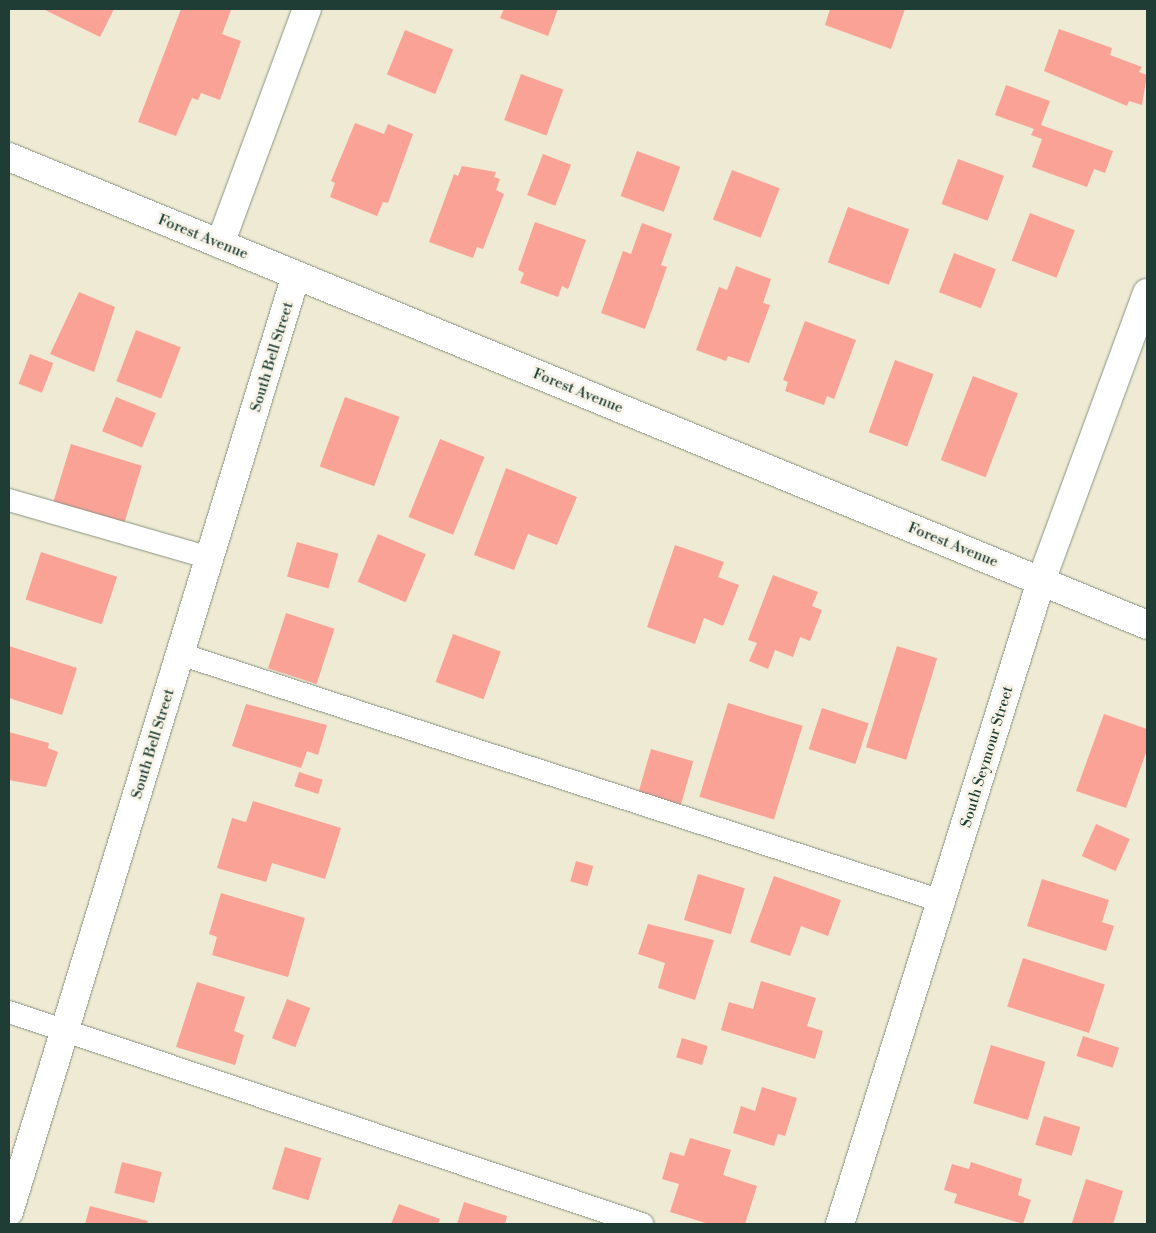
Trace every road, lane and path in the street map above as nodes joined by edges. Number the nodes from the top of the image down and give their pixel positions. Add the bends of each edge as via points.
1 (307, 9) edge
2 (9, 157) edge
3 (220, 244) junction
4 (296, 276) junction
5 (1147, 294) edge
6 (9, 500) edge
7 (210, 558) junction
8 (1042, 582) junction
9 (1147, 625) edge
10 (180, 654) junction
11 (942, 901) junction
12 (9, 1012) edge
13 (66, 1029) junction
14 (9, 1212) edge
15 (642, 1224) edge
16 (840, 1224) edge

1 - 3 street
2 - 3 street, Forest Avenue
3 - 4 street, Forest Avenue
4 - 7 street, South Bell Street
4 - 8 street, Forest Avenue
5 - 8 street, South Seymour Street
6 - 7 lane
7 - 10 street, South Bell Street
8 - 9 street, Forest Avenue
8 - 11 street, South Seymour Street
10 - 11 lane
10 - 13 street, South Bell Street
11 - 16 street, South Seymour Street
12 - 13 lane
13 - 14 street, South Bell Street
13 - 15 lane

